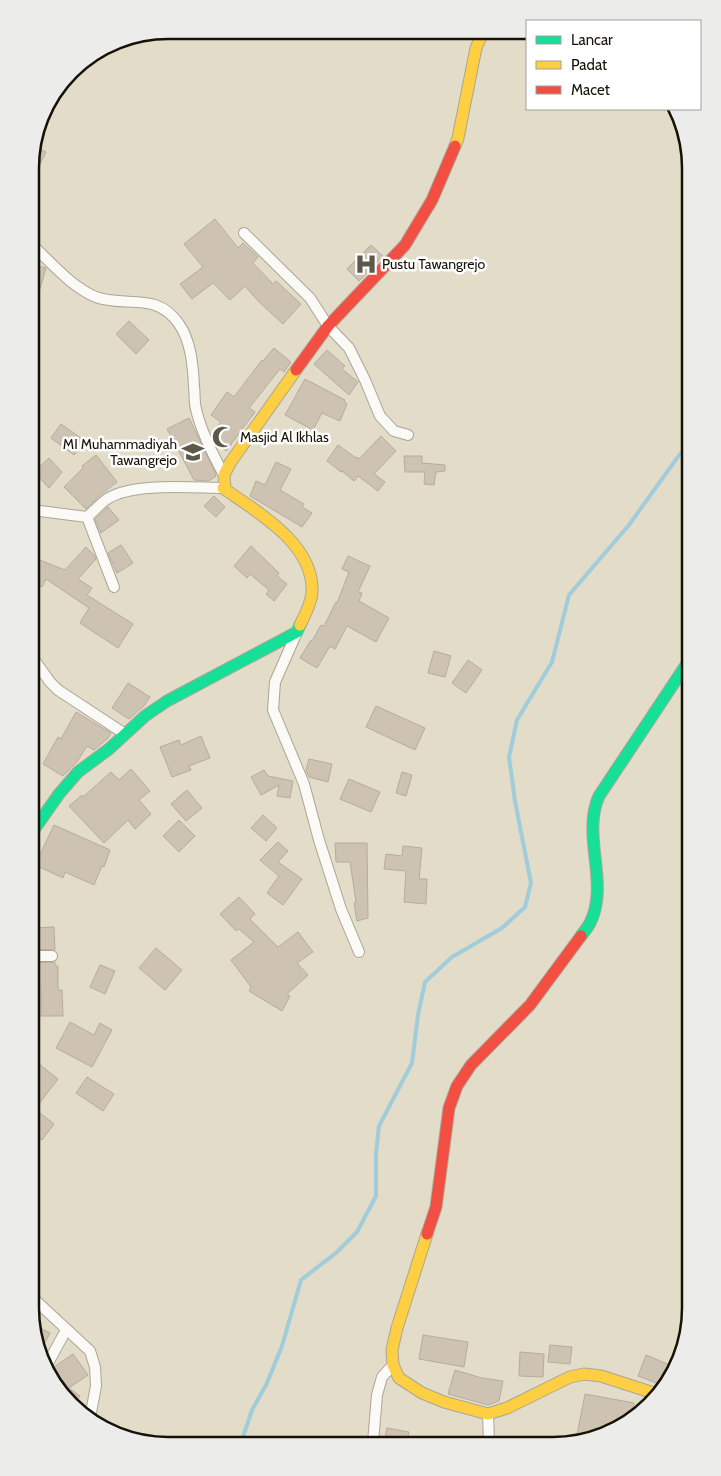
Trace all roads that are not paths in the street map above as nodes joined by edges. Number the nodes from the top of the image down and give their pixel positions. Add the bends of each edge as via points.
1 (480, 39) edge
2 (244, 233) dead end
3 (39, 251) edge
4 (328, 326) junction
5 (408, 435) dead end
6 (224, 475) junction
7 (226, 488) junction
8 (39, 511) edge
9 (87, 517) junction
10 (114, 587) dead end
11 (297, 632) junction
12 (39, 666) edge
13 (682, 671) edge
14 (125, 734) junction
15 (39, 822) edge
16 (359, 952) dead end
17 (39, 956) edge
18 (52, 956) dead end
19 (39, 1304) edge
20 (66, 1330) junction
21 (50, 1361) edge
22 (393, 1365) junction
23 (652, 1392) edge
24 (91, 1412) edge
25 (488, 1414) junction
26 (373, 1437) edge
27 (489, 1437) edge

1 - 4 main road via 458,138 432,200 405,245
2 - 4 street via 310,298
3 - 6 street via 78,287 96,297 145,302 160,307 180,325 190,351 196,409 210,450
4 - 5 street via 348,348 380,416 394,431
4 - 6 main road
6 - 7 main road
7 - 9 street via 125,491 108,499
7 - 11 main road via 275,524 306,559 313,591
8 - 9 street
9 - 10 street
11 - 14 main road via 167,701
11 - 16 street via 275,682 274,710 304,784 341,909
12 - 14 street via 58,690
13 - 22 main road via 598,796 592,822 598,888 590,923 530,1005 472,1065 457,1086 450,1108 436,1207 397,1328 392,1350
14 - 15 main road via 78,772
17 - 18 street
19 - 20 street
20 - 21 street
20 - 24 street via 90,1351 95,1367 96,1386
22 - 25 main road via 399,1378 422,1393 466,1410
22 - 26 street via 379,1386
23 - 25 main road via 601,1376 584,1374
25 - 27 street

